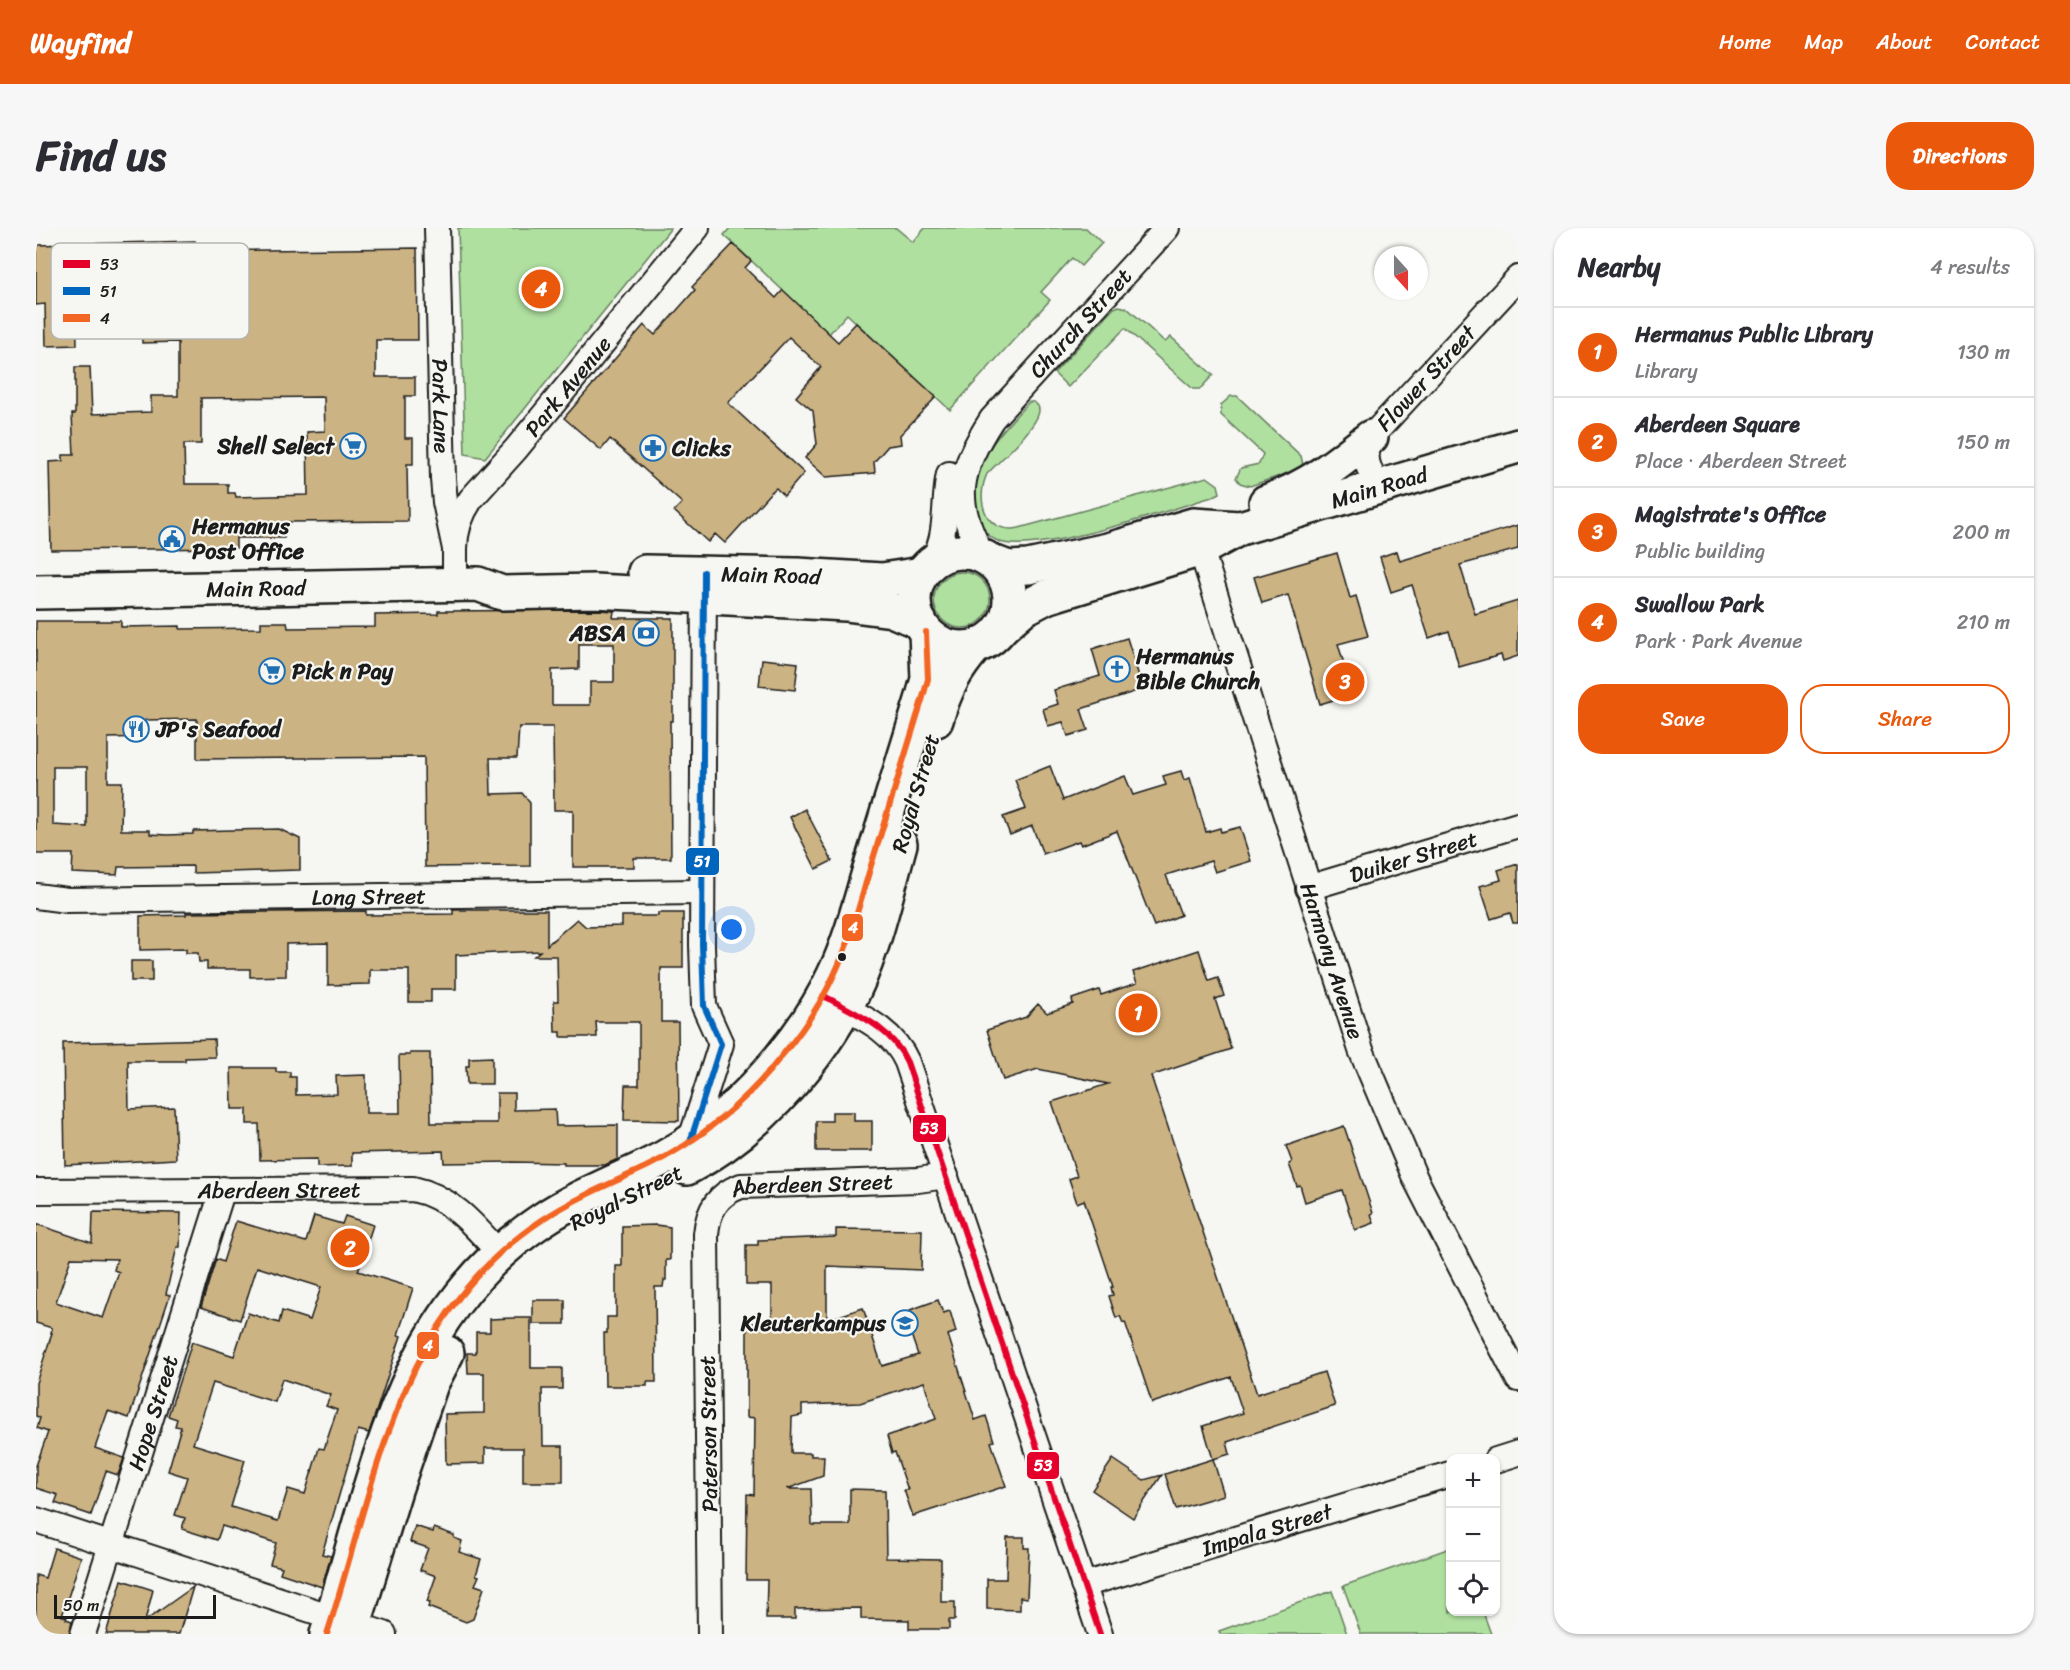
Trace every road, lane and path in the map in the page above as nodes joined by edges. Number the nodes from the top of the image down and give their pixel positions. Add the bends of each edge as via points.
1 (437, 228) edge
2 (697, 228) edge
3 (1167, 228) edge
4 (1518, 278) edge
5 (992, 419) junction
6 (1371, 437) junction
7 (1518, 446) edge
8 (1379, 487) junction
9 (1197, 537) junction
10 (455, 549) junction
11 (986, 559) junction
12 (925, 571) junction
13 (466, 584) junction
14 (704, 584) junction
15 (36, 592) edge
16 (923, 627) junction
17 (1002, 627) junction
18 (976, 646) junction
19 (1518, 825) edge
20 (1308, 888) junction
21 (700, 892) junction
22 (36, 896) edge
23 (834, 1002) junction
24 (690, 1142) junction
25 (946, 1176) junction
26 (223, 1189) junction
27 (36, 1191) edge
28 (706, 1234) joint
29 (499, 1252) junction
30 (1518, 1379) edge
31 (1518, 1453) edge
32 (1500, 1459) edge
33 (1446, 1475) edge
34 (36, 1520) edge
35 (111, 1543) junction
36 (1083, 1585) junction
37 (350, 1629) edge
38 (83, 1634) edge
39 (710, 1634) edge
40 (1100, 1634) edge

1 - 10 street, Park Lane via 443,479
2 - 10 street, Park Avenue via 465,508 457,528
3 - 5 street, Church Street
4 - 6 street, Flower Street
5 - 11 street, Church Street via 975,448 962,489 970,535
5 - 12 street, Church Street via 970,436 955,459 946,489 942,538
6 - 8 street, Flower Street via 1367,468
6 - 9 main road via 1306,486 1223,517
7 - 8 main road, Main Road
8 - 9 main road, Main Road
9 - 11 main road, Main Road via 1041,565 1008,568
9 - 17 main road, Main Road via 1046,597 1023,609
9 - 20 street, Harmony Avenue
10 - 13 street, Park Lane
11 - 12 main road, Main Road via 965,553 947,555
11 - 17 main road via 1003,574 1010,591 1010,610
12 - 14 main road, Main Road via 882,580
12 - 16 main road via 914,598
13 - 14 main road, Main Road via 502,574
13 - 15 main road, Main Road
14 - 16 main road, Main Road via 892,610
14 - 21 street
16 - 18 main road, Main Road via 944,645
16 - 23 main road, Royal Street via 928,679 845,949
17 - 18 main road, Main Road via 991,639
18 - 23 main road, Royal Street via 947,686 859,977
19 - 20 street, Duiker Street
20 - 30 street, Harmony Avenue via 1361,1050 1415,1178
21 - 22 street, Long Street via 67,900
21 - 24 street via 704,1006 721,1044
23 - 24 main road, Royal Street via 804,1027 765,1077
23 - 25 street via 874,1024 904,1053
23 - 37 main road, Royal Street via 791,1085 745,1128 695,1164 570,1223 515,1266 476,1309 431,1384
24 - 29 main road, Royal Street via 572,1202
25 - 28 street, Aberdeen Street via 741,1186 723,1194 710,1211
25 - 36 street
26 - 27 street, Aberdeen Street
26 - 29 street, Aberdeen Street via 420,1191 453,1206
26 - 35 street, Hope Street
28 - 39 street, Paterson Street
29 - 37 main road, Royal Street via 436,1331 407,1384 378,1458
31 - 32 street
33 - 36 street, Impala Street
34 - 35 street
35 - 37 street
35 - 38 street, Hope Street
36 - 40 street

